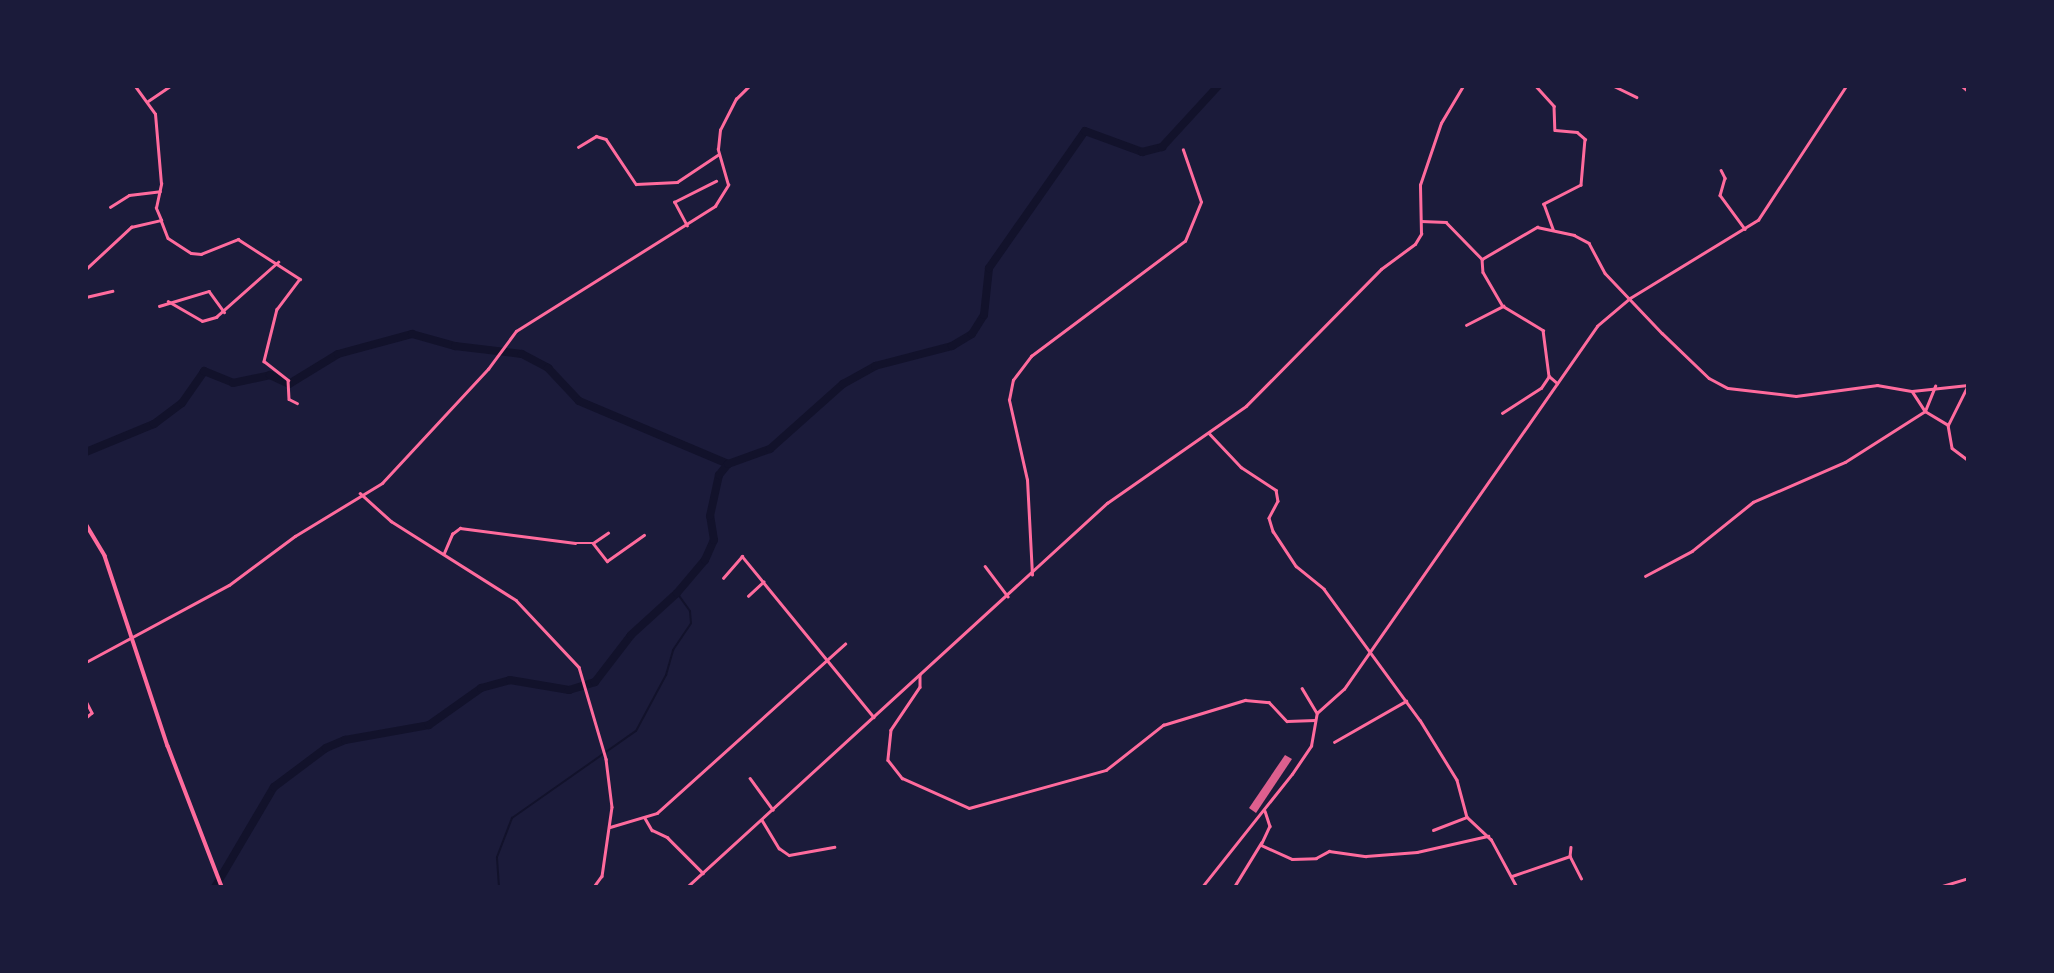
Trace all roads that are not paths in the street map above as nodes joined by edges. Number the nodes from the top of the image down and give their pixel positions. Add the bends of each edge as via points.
1 (135, 86) edge
2 (170, 86) edge
3 (750, 86) edge
4 (1463, 86) edge
5 (1536, 86) edge
6 (1614, 86) edge
7 (1846, 86) edge
8 (1962, 86) edge
9 (1968, 91) edge
10 (1637, 97) dead end
11 (1968, 100) edge
12 (148, 101) junction
13 (1968, 107) edge
14 (578, 147) dead end
15 (1183, 150) dead end
16 (719, 154) junction
17 (1721, 170) dead end
18 (716, 181) dead end
19 (160, 191) junction
20 (110, 207) dead end
21 (161, 220) junction
22 (1421, 221) junction
23 (687, 226) junction
24 (1553, 229) junction
25 (1745, 229) junction
26 (1482, 260) junction
27 (278, 262) junction
28 (86, 269) edge
29 (112, 291) dead end
30 (86, 297) edge
31 (1630, 298) junction
32 (168, 301) junction
33 (159, 306) dead end
34 (1503, 306) junction
35 (224, 312) junction
36 (1466, 325) dead end
37 (1549, 376) junction
38 (1557, 383) junction
39 (1968, 385) edge
40 (1935, 386) junction
41 (1912, 391) junction
42 (297, 403) dead end
43 (1925, 411) junction
44 (1502, 413) dead end
45 (1948, 425) junction
46 (1209, 433) junction
47 (1968, 460) edge
48 (360, 494) junction
49 (86, 524) edge
50 (608, 533) dead end
51 (644, 535) dead end
52 (593, 543) junction
53 (444, 554) junction
54 (985, 566) dead end
55 (1032, 575) junction
56 (1645, 576) dead end
57 (723, 578) dead end
58 (763, 582) junction
59 (748, 596) dead end
60 (1008, 596) junction
61 (132, 638) junction
62 (845, 644) dead end
63 (1370, 651) junction
64 (826, 659) junction
65 (86, 662) edge
66 (920, 675) junction
67 (1302, 688) dead end
68 (86, 701) edge
69 (1406, 701) junction
70 (1317, 713) junction
71 (874, 717) junction
72 (86, 718) edge
73 (1315, 720) junction
74 (1334, 742) dead end
75 (750, 778) dead end
76 (773, 810) junction
77 (1265, 811) junction
78 (1467, 817) junction
79 (645, 818) junction
80 (762, 820) junction
81 (610, 827) junction
82 (1433, 830) dead end
83 (1488, 836) junction
84 (1261, 843) junction
85 (834, 847) dead end
86 (1571, 847) dead end
87 (1570, 856) junction
88 (703, 873) junction
89 (1512, 876) junction
90 (1581, 878) dead end
91 (1968, 878) edge
92 (222, 887) edge
93 (594, 887) edge
94 (687, 887) edge
95 (1202, 887) edge
96 (1234, 887) edge
97 (1517, 887) edge
98 (1939, 887) edge

1 - 12 street
2 - 12 street
3 - 16 street via 736,99 720,130
4 - 22 street via 1441,123 1420,185
5 - 24 street via 1554,106 1556,130 1577,132 1585,139 1581,185 1544,204
6 - 10 street
7 - 25 street via 1767,210
8 - 9 street
11 - 13 street
12 - 19 street via 156,122
14 - 16 street via 594,137 606,139 636,184 677,182
15 - 55 street via 1200,202 1185,241 1031,356 1013,380 1009,401 1027,480
16 - 23 street via 728,181 726,192
17 - 25 street via 1725,178 1721,197
18 - 23 street via 674,202
19 - 20 street via 130,195
19 - 21 street via 156,208
21 - 27 street via 168,238 191,253 205,253 238,239
21 - 28 street via 131,227
22 - 26 street via 1446,222
22 - 46 street via 1415,244 1381,268 1246,406
23 - 48 street via 516,331 392,474
24 - 26 street via 1532,229
24 - 31 street via 1589,243 1605,273
25 - 31 street
26 - 34 street via 1483,272
27 - 35 street via 256,286 237,295
27 - 42 street via 300,282 277,309 264,361 289,382 289,398
29 - 30 street
31 - 38 street via 1597,326
31 - 41 street via 1709,378 1728,388 1796,396 1877,385
32 - 33 street
32 - 35 street via 202,321
32 - 35 street via 209,291
34 - 36 street
34 - 37 street via 1543,331
37 - 38 street
37 - 44 street via 1541,388
38 - 63 street
39 - 40 street
39 - 45 street
40 - 41 street
40 - 43 street
41 - 43 street
43 - 45 street
43 - 56 street via 1845,462 1753,502 1681,558
45 - 47 street via 1952,448
46 - 55 street via 1120,492
46 - 63 street via 1241,467 1273,486 1278,501 1269,518 1273,531 1296,566 1324,589
48 - 53 street via 391,521
48 - 61 street via 229,585
49 - 61 main road via 105,556
50 - 52 street
51 - 52 street via 607,561
52 - 53 street via 460,528 452,534
53 - 81 street via 516,600 554,645 574,660 587,685 605,752
54 - 60 street
55 - 60 street
57 - 58 street via 740,556
58 - 59 street
58 - 64 street
60 - 66 street
61 - 65 street
61 - 92 main road
62 - 64 street
63 - 69 street
63 - 70 street via 1344,689
64 - 71 street
64 - 79 street via 673,799
66 - 71 street
66 - 73 street via 920,687 891,730 888,760 902,778 970,808 1106,770 1163,725 1245,700 1269,702 1287,721
67 - 70 street
68 - 72 street via 92,713
69 - 74 street
69 - 78 street via 1457,780
70 - 73 street
71 - 76 street
73 - 77 street via 1311,746
75 - 76 street
76 - 80 street
77 - 84 street via 1270,826
77 - 95 street
78 - 82 street
78 - 83 street
79 - 81 street
79 - 88 street via 652,830 667,837
80 - 85 street via 779,848 789,855
80 - 88 street
81 - 93 street via 602,876
83 - 84 street via 1417,852 1366,856 1328,851 1316,858 1283,856
83 - 89 street
84 - 96 street
86 - 87 street
87 - 89 street
87 - 90 street
88 - 94 street
89 - 97 street
91 - 98 street

